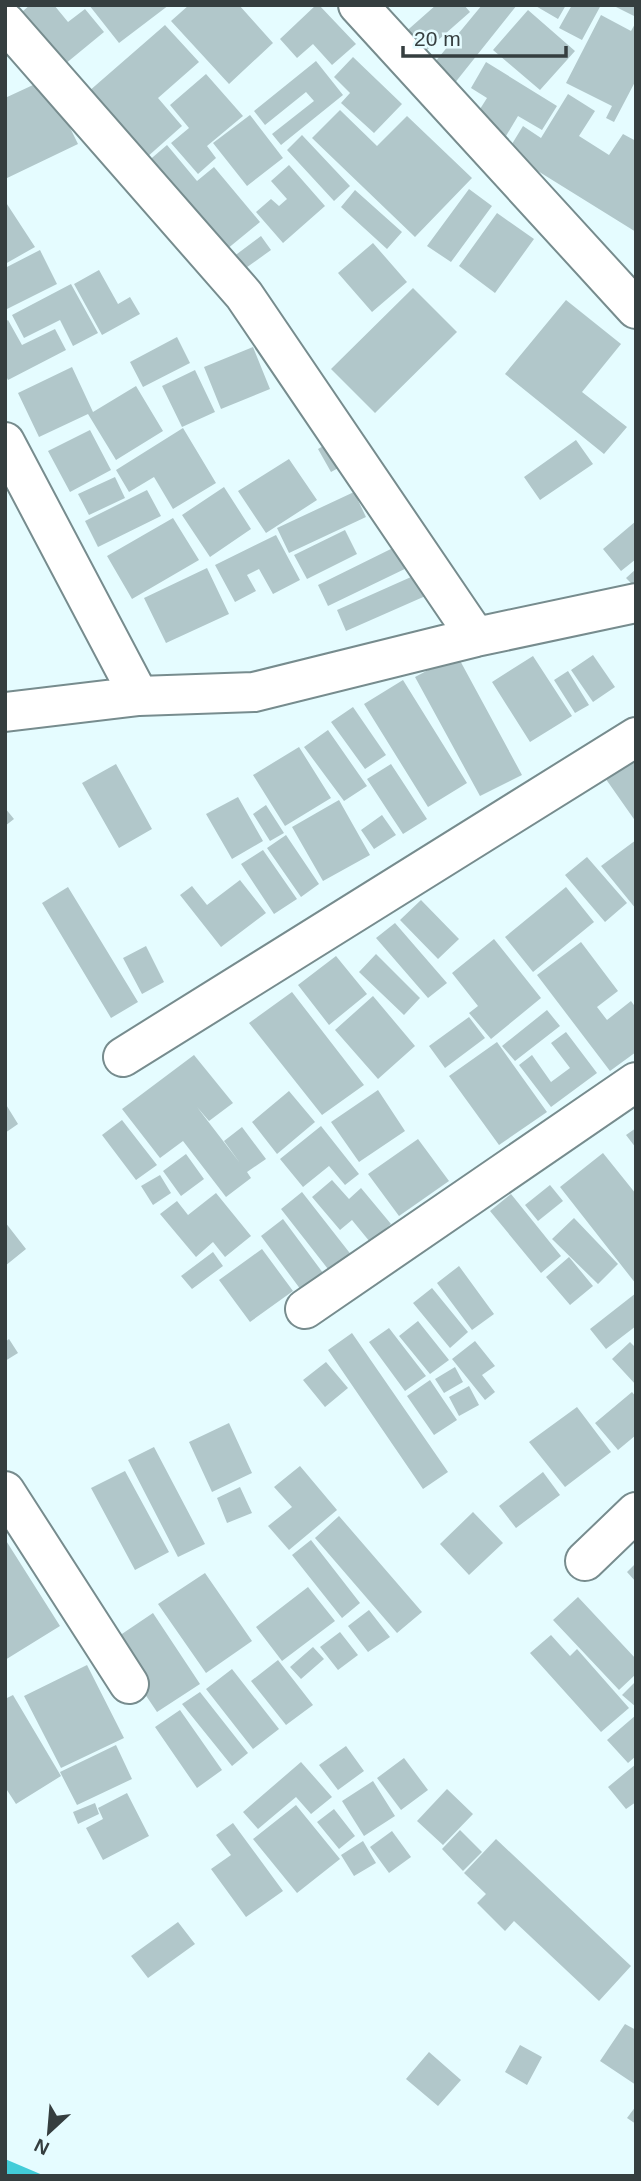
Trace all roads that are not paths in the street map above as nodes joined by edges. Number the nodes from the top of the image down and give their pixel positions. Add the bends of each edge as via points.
1 (358, 5) edge
2 (5, 22) edge
3 (636, 309) edge
4 (5, 442) edge
5 (636, 603) edge
6 (476, 637) junction
7 (139, 696) junction
8 (5, 712) edge
9 (636, 737) edge
10 (123, 1057) dead end
11 (636, 1082) edge
12 (305, 1309) dead end
13 (5, 1491) edge
14 (636, 1512) edge
15 (585, 1561) dead end
16 (129, 1684) dead end

1 - 3 street
2 - 6 street via 244,295
4 - 7 street
5 - 6 street
6 - 7 street via 254,692
7 - 8 street
9 - 10 street
11 - 12 street
13 - 16 street
14 - 15 street

